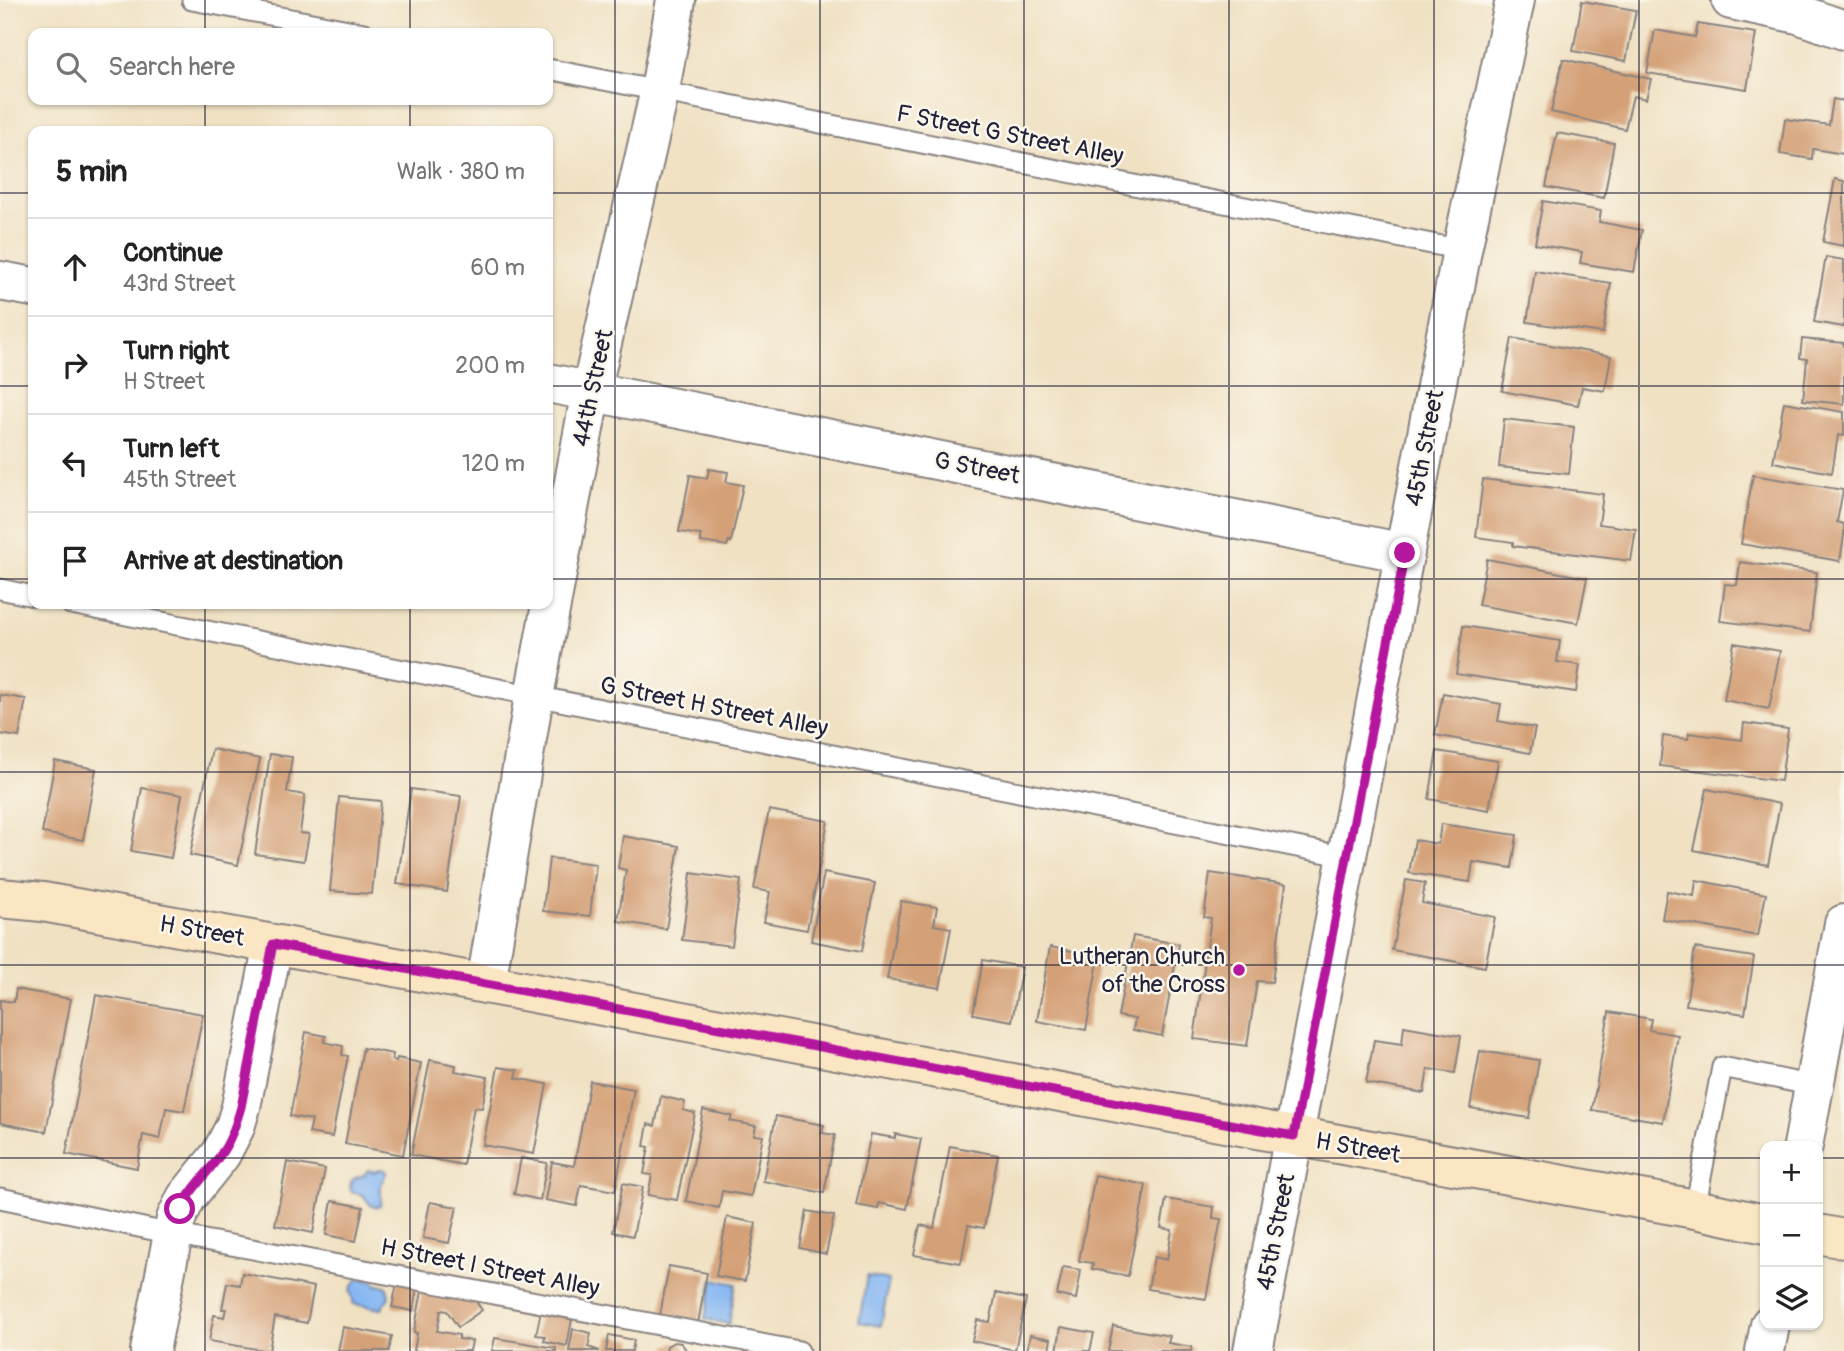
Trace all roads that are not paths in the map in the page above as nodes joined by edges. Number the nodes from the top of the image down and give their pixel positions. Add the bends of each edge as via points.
1 (192, 0) edge
2 (676, 0) edge
3 (1515, 0) edge
4 (1731, 0) edge
5 (339, 28) edge
6 (1844, 30) edge
7 (553, 70) edge
8 (660, 90) junction
9 (1462, 250) junction
10 (0, 281) edge
11 (28, 286) edge
12 (553, 384) edge
13 (591, 391) junction
14 (1405, 553) junction
15 (0, 589) edge
16 (553, 594) edge
17 (28, 595) edge
18 (96, 609) edge
19 (550, 609) edge
20 (534, 696) junction
21 (1347, 857) junction
22 (0, 898) edge
23 (1844, 924) edge
24 (273, 944) junction
25 (486, 984) junction
26 (1815, 1086) junction
27 (1294, 1136) junction
28 (1804, 1141) edge
29 (0, 1198) edge
30 (1695, 1209) junction
31 (1760, 1223) edge
32 (172, 1234) junction
33 (1823, 1235) edge
34 (1844, 1239) edge
35 (1769, 1330) edge
36 (150, 1351) edge
37 (799, 1351) edge
38 (1254, 1351) edge
39 (1765, 1351) edge

1 - 5 lane
2 - 8 street, 44th Street
3 - 9 street, 45th Street
4 - 6 street via 1798,14
7 - 8 lane, F Street G Street Alley
8 - 9 lane, F Street G Street Alley
8 - 13 street, 44th Street
9 - 14 street, 45th Street
10 - 11 street
12 - 13 street, G Street
13 - 14 street, G Street
13 - 16 street, 44th Street
14 - 21 street, 45th Street
15 - 17 lane
18 - 20 lane, G Street H Street Alley
19 - 20 street, 44th Street
20 - 21 lane, G Street H Street Alley
20 - 25 street, 44th Street
21 - 27 street, 45th Street
22 - 24 main road, H Street
23 - 26 street
24 - 25 main road, H Street
24 - 32 street via 235,1127 221,1154 186,1198
25 - 27 main road, H Street
26 - 28 street
26 - 30 lane via 1722,1067
27 - 30 main road, H Street
27 - 38 street, 45th Street
29 - 32 lane, H Street I Street Alley
30 - 31 main road, H Street
32 - 36 street
32 - 37 lane, H Street I Street Alley
33 - 34 main road
35 - 39 street

